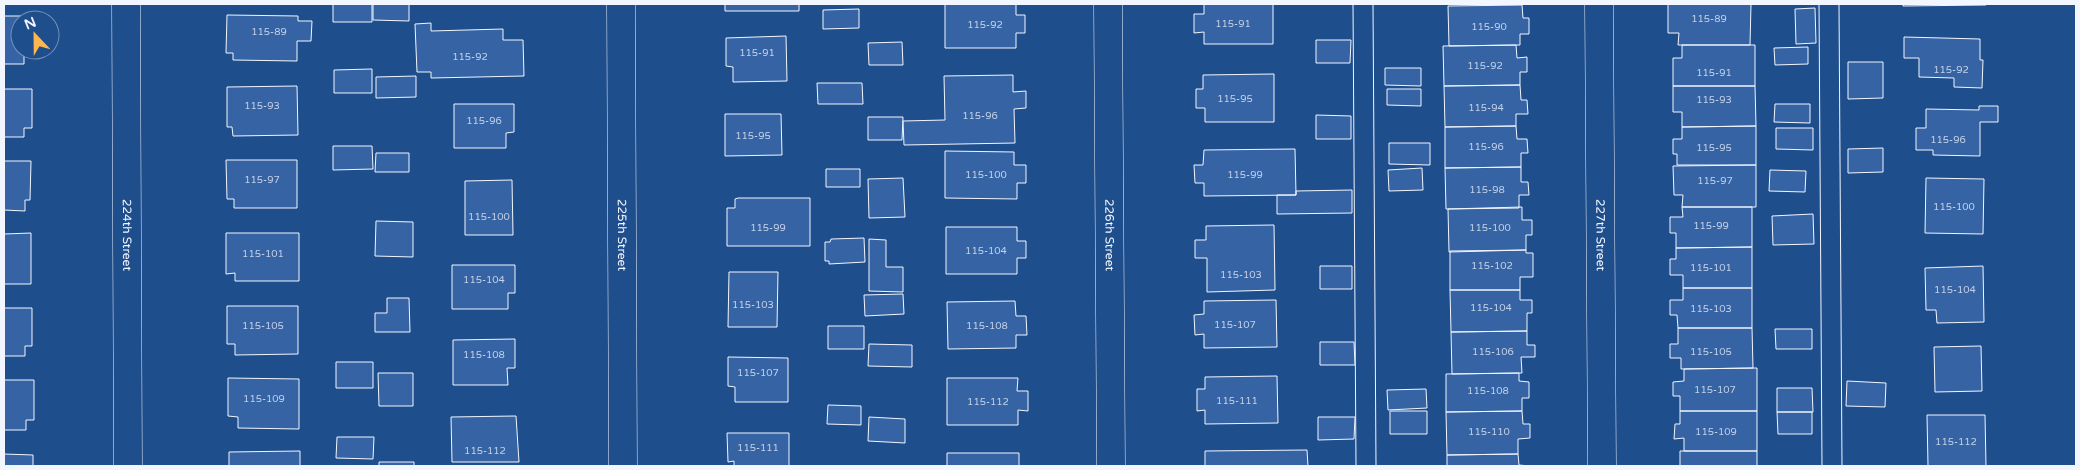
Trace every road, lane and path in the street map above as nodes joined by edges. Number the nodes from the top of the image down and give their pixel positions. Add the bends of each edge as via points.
1 (126, 4) edge
2 (621, 4) edge
3 (1108, 4) edge
4 (1363, 4) edge
5 (1599, 4) edge
6 (1829, 4) edge
7 (128, 466) edge
8 (623, 466) edge
9 (1111, 466) edge
10 (1366, 466) edge
11 (1602, 466) edge
12 (1832, 466) edge

1 - 7 street, 224th Street
2 - 8 street, 225th Street
3 - 9 street, 226th Street
4 - 10 lane
5 - 11 street, 227th Street
6 - 12 lane

